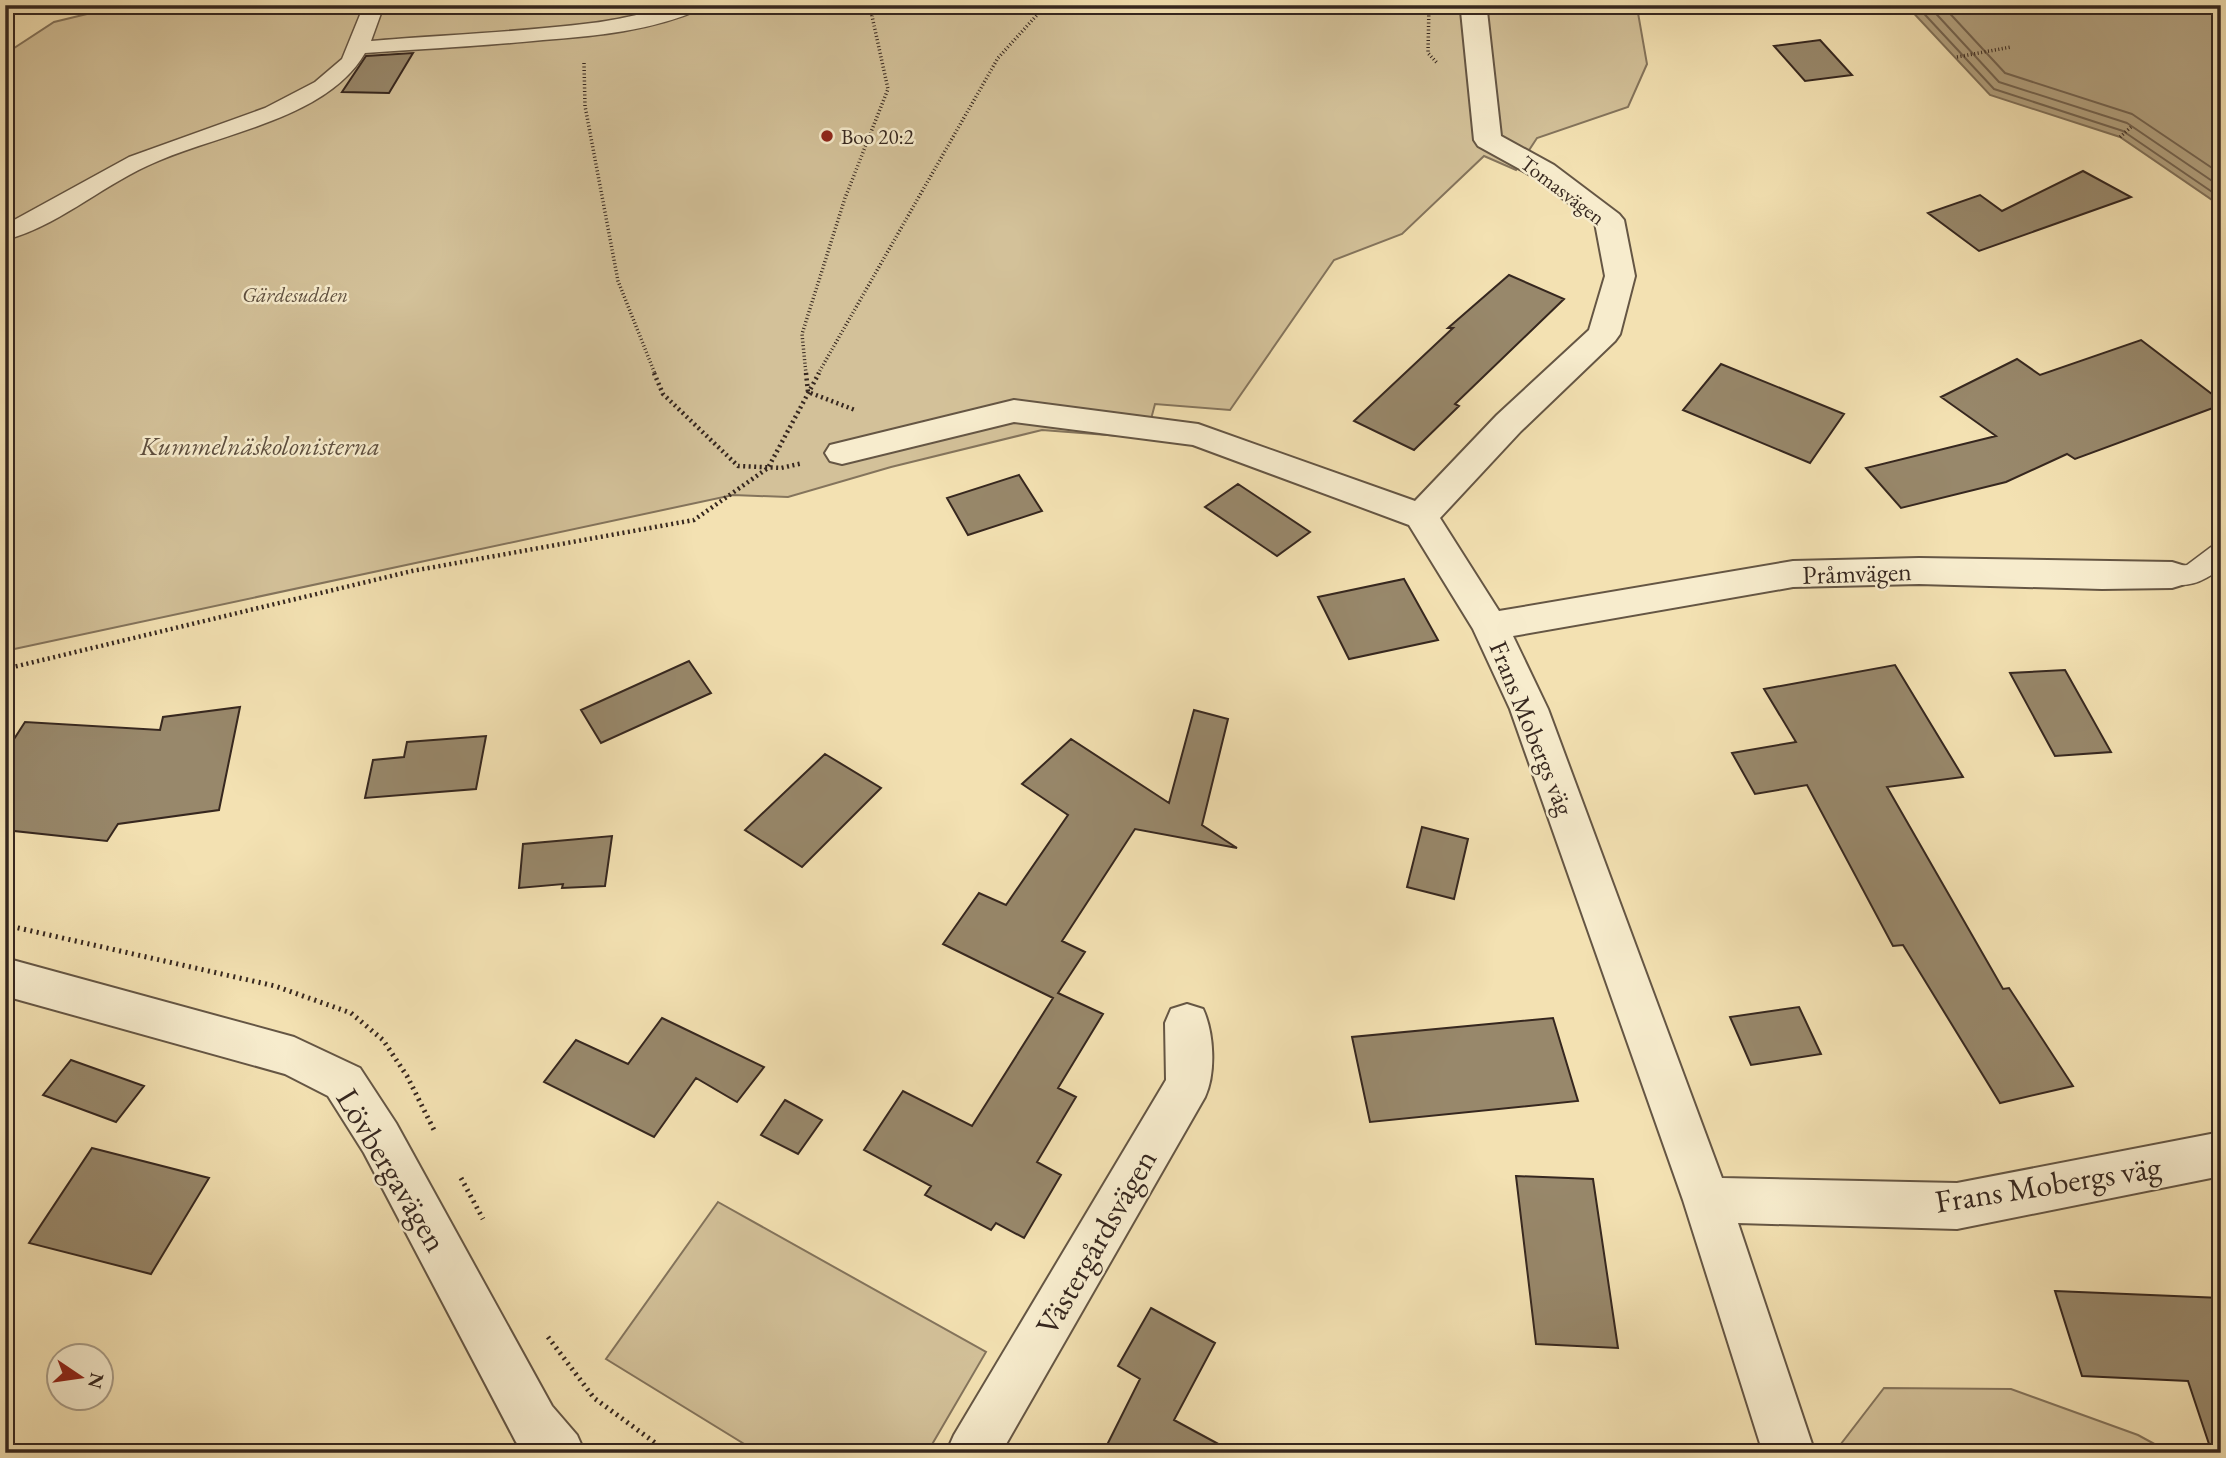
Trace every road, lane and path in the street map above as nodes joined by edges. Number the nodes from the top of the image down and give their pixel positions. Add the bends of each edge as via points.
1 (374, 5) edge
2 (694, 5) edge
3 (876, 5) edge
4 (1046, 5) edge
5 (1474, 11) dead end
6 (583, 30) junction
7 (2011, 47) dead end
8 (357, 48) junction
9 (1956, 57) dead end
10 (2131, 127) dead end
11 (2120, 137) dead end
12 (5, 233) edge
13 (808, 391) junction
14 (916, 435) junction
15 (842, 453) joint
16 (768, 468) junction
17 (1421, 516) junction
18 (2221, 554) edge
19 (2172, 575) joint
20 (1490, 626) junction
21 (5, 668) edge
22 (5, 977) edge
23 (1186, 1023) dead end
24 (2221, 1154) edge
25 (1707, 1200) junction
26 (559, 1453) edge
27 (972, 1453) edge
28 (1789, 1453) edge

1 - 8 lane
2 - 6 lane via 647,23
3 - 13 path via 872,16 888,89 845,198 802,334
4 - 13 path via 998,58
5 - 17 street, Tomasvägen via 1488,140 1544,171 1609,220 1620,276 1604,334 1509,423
6 - 8 lane
6 - 16 path via 585,106 618,281 663,394 738,466
7 - 9 path
8 - 12 lane via 347,66 296,103 138,161
10 - 11 path
13 - 14 path
13 - 16 path
14 - 15 street
14 - 17 street via 1014,411 1198,435
15 - 16 path
16 - 21 path via 694,520 412,571
17 - 20 street, Frans Mobergs väg
18 - 19 lane, Pråmvägen via 2193,575
19 - 20 street, Pråmvägen via 1919,571 1793,575
20 - 25 street, Frans Mobergs väg via 1530,709
22 - 26 street, Lövbergavägen via 295,1057 344,1082 380,1138 534,1424
23 - 27 street, Västergårdsvägen via 1189,1083
24 - 25 street, Frans Mobergs väg via 1957,1206
25 - 28 street, Frans Mobergs väg

